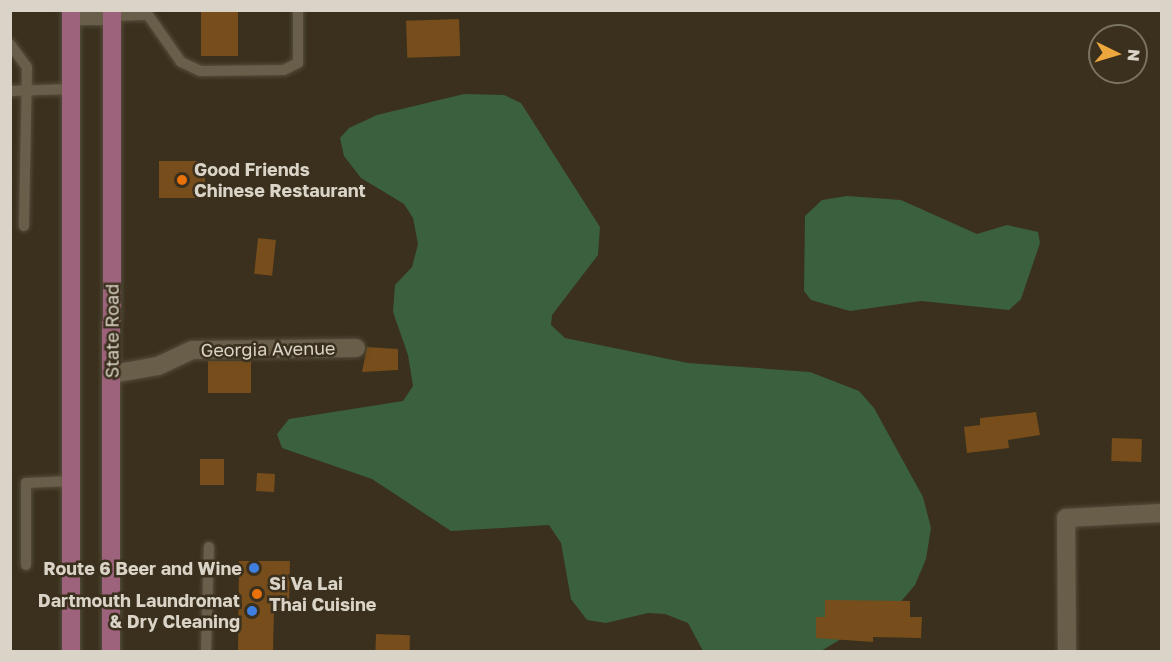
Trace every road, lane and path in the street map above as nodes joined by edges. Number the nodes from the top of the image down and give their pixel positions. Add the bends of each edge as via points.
1 (298, 10) edge
2 (71, 13) edge
3 (112, 13) edge
4 (149, 13) edge
5 (10, 44) edge
6 (27, 89) junction
7 (71, 89) junction
8 (10, 91) edge
9 (24, 226) dead end
10 (356, 348) dead end
11 (112, 374) junction
12 (71, 482) junction
13 (1161, 513) edge
14 (209, 547) dead end
15 (26, 565) dead end
16 (71, 651) edge
17 (111, 651) edge
18 (206, 651) edge
19 (1067, 651) edge

1 - 4 lane via 298,63 284,70 200,71 181,62
2 - 3 street
2 - 7 main road
3 - 4 lane
3 - 11 main road, State Road
5 - 6 lane via 27,67
6 - 7 lane
6 - 8 lane
6 - 9 lane
7 - 12 main road
10 - 11 street, Georgia Avenue via 193,350 158,366
11 - 17 main road, State Road
12 - 15 lane via 26,483
12 - 16 main road
13 - 19 street via 1065,518
14 - 18 lane

